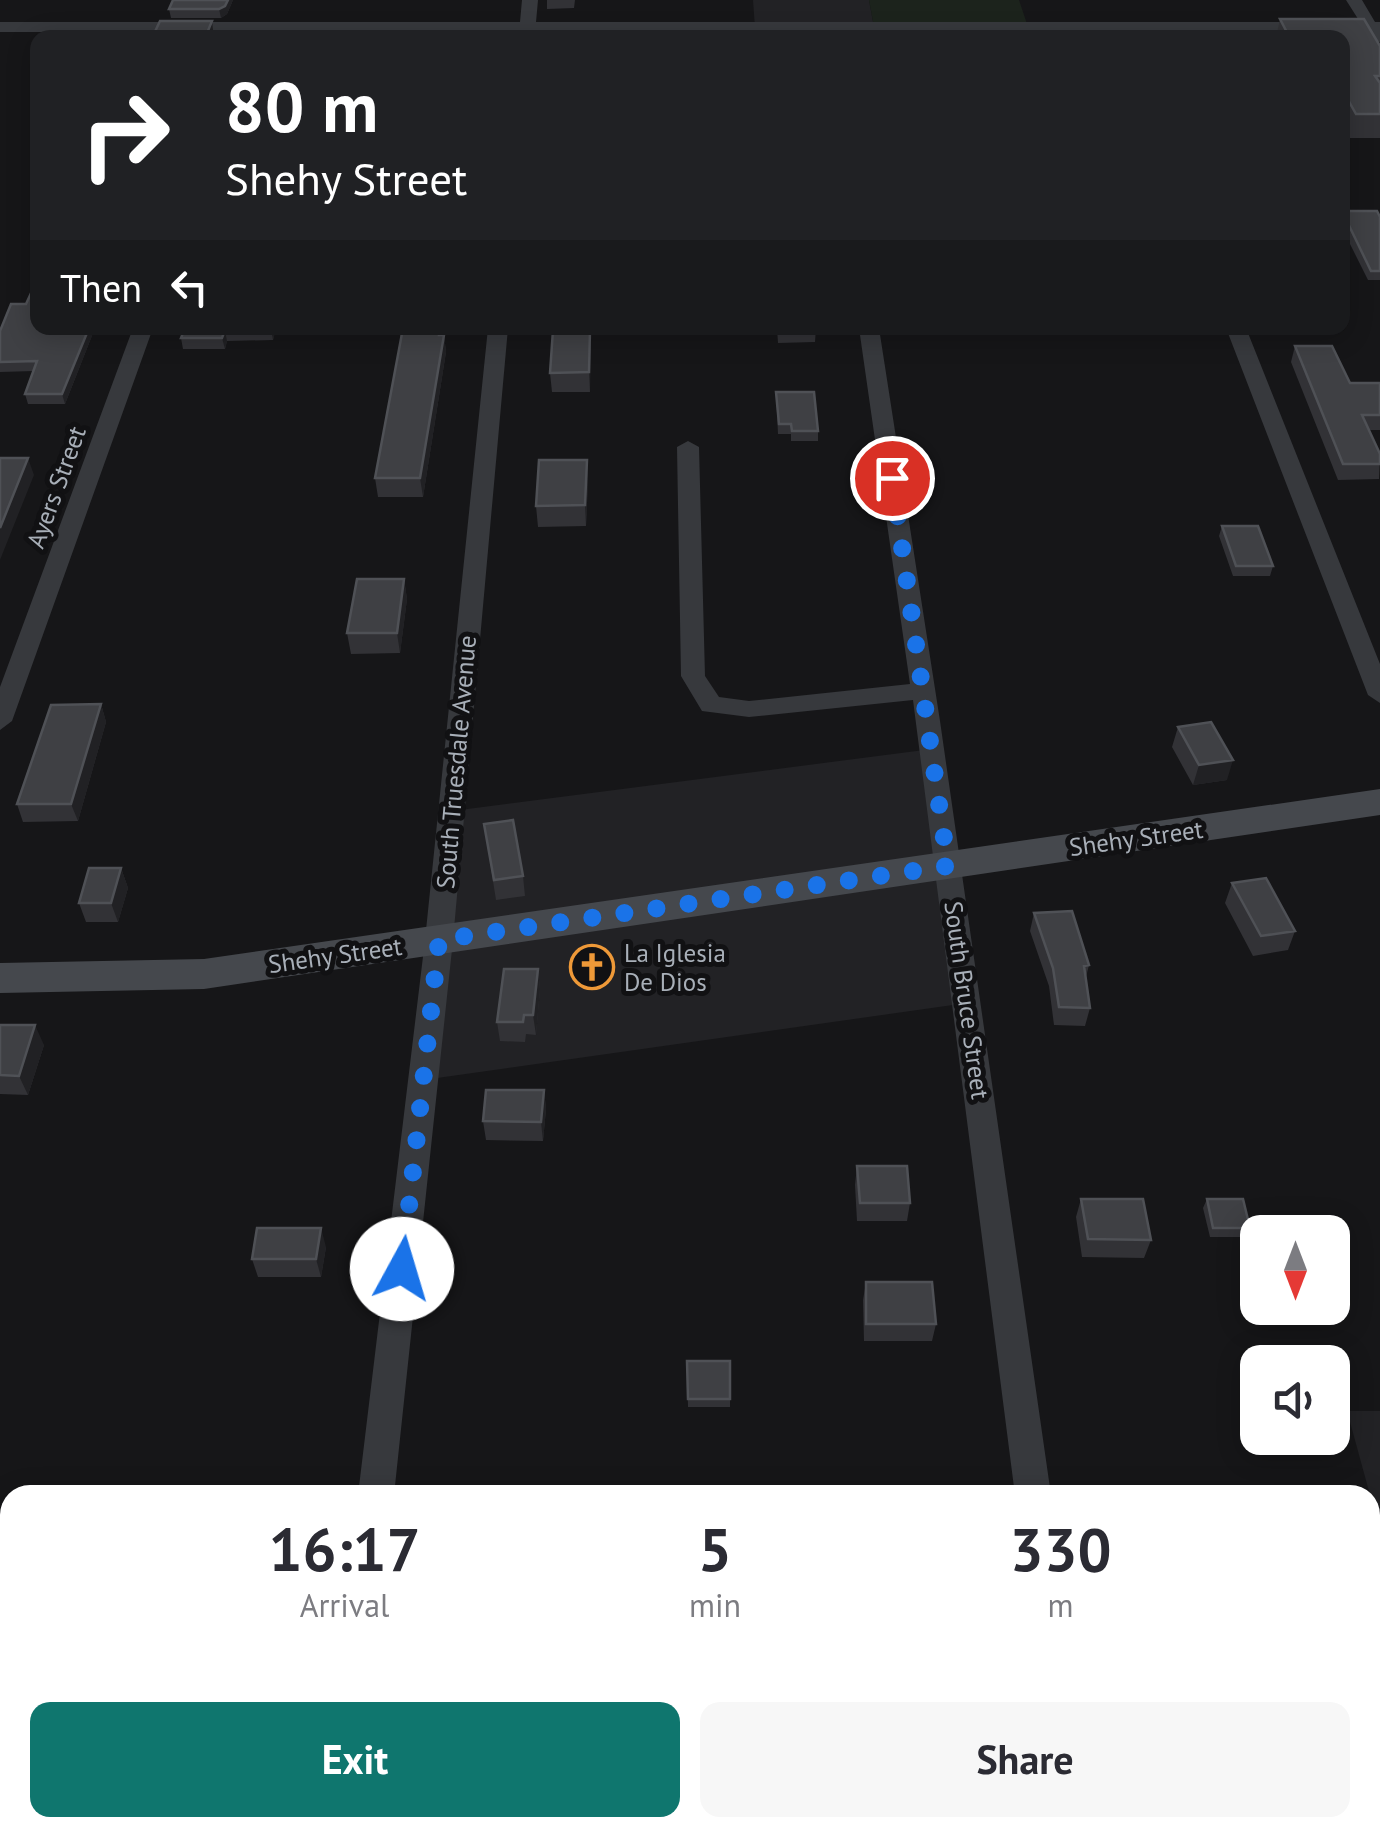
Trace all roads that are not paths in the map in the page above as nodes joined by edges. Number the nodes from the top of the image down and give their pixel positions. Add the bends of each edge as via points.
1 (530, 0) edge
2 (1354, 0) edge
3 (259, 10) dead end
4 (1111, 10) dead end
5 (1375, 27) edge
6 (0, 28) edge
7 (126, 30) edge
8 (252, 30) edge
9 (526, 30) edge
10 (1119, 30) edge
11 (1222, 30) edge
12 (1380, 44) edge
13 (140, 335) edge
14 (497, 335) edge
15 (871, 335) edge
16 (1239, 335) edge
17 (688, 448) dead end
18 (922, 692) junction
19 (1380, 695) edge
20 (0, 721) edge
21 (1380, 802) edge
22 (948, 866) junction
23 (439, 940) junction
24 (0, 978) edge
25 (377, 1485) edge
26 (1032, 1485) edge

1 - 9 street
2 - 5 street
3 - 8 street
4 - 10 street
5 - 11 street
5 - 12 street
6 - 7 street
13 - 20 street, Ayers Street
14 - 23 street, South Truesdale Avenue
15 - 18 street, South Bruce Street
16 - 19 street
17 - 18 street via 694,676 710,705 749,708
18 - 22 street, South Bruce Street
21 - 22 street, Shehy Street
22 - 23 street, Shehy Street
22 - 26 street, South Bruce Street
23 - 24 street, Shehy Street via 204,974
23 - 25 street, South Truesdale Avenue

